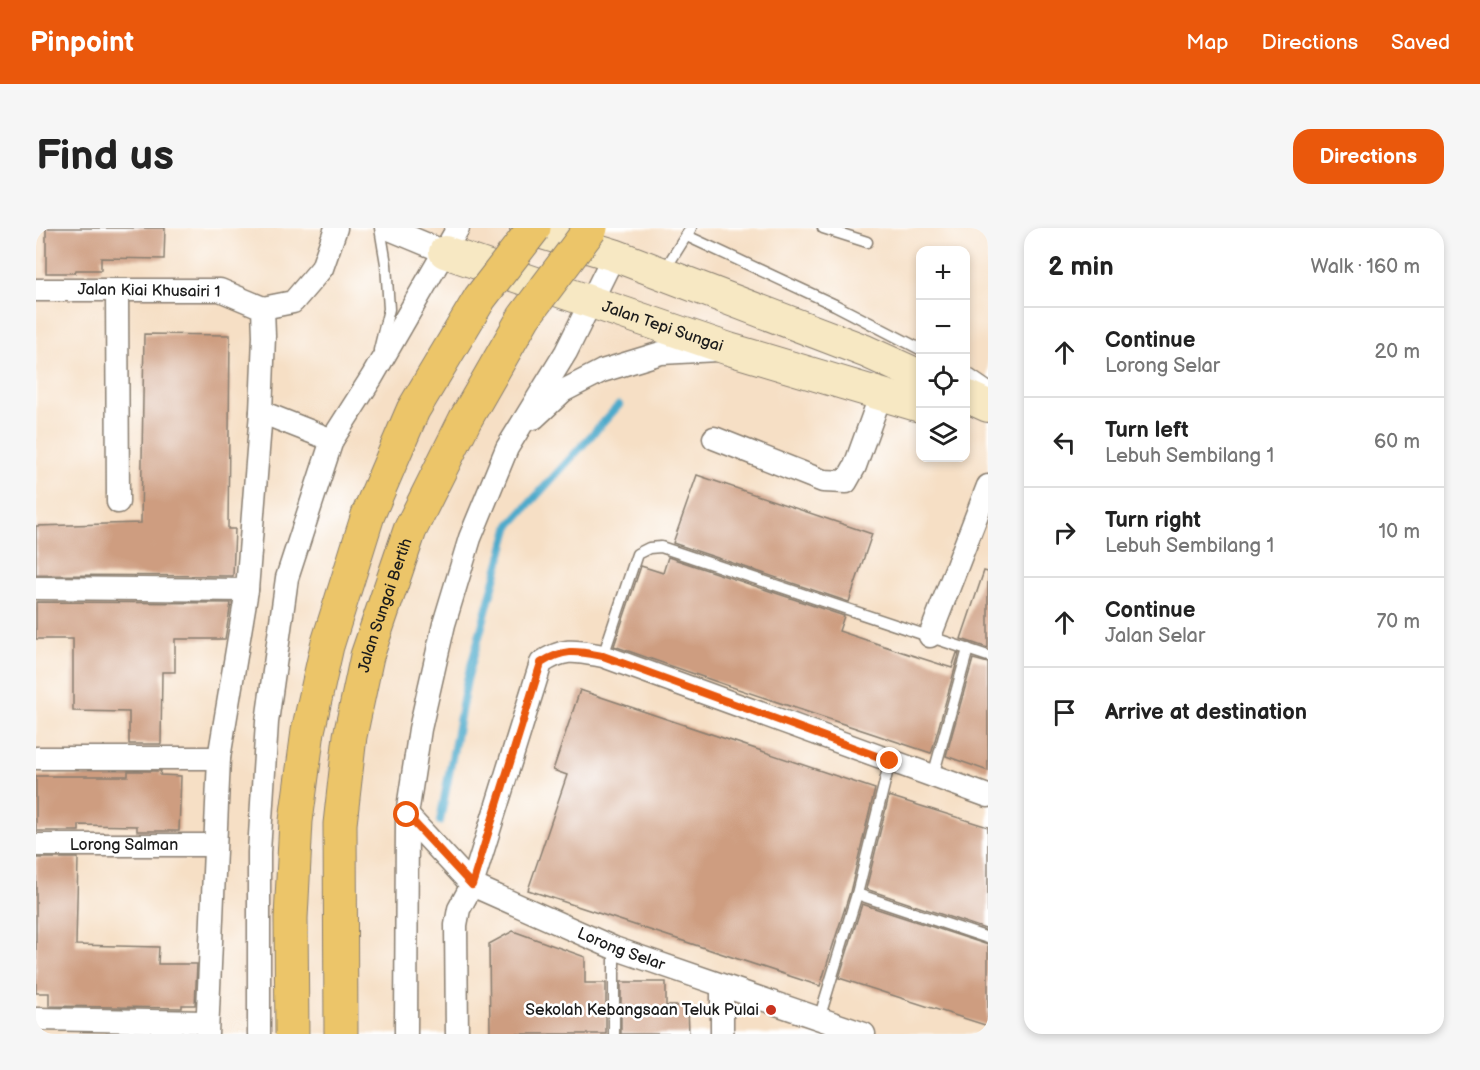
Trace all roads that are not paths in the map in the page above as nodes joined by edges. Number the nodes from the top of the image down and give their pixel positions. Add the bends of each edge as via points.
1 (336, 228) edge
2 (380, 228) edge
3 (387, 228) edge
4 (526, 228) edge
5 (534, 228) edge
6 (591, 228) edge
7 (823, 228) edge
8 (689, 232) edge
9 (451, 240) edge
10 (867, 242) dead end
11 (614, 255) junction
12 (662, 274) junction
13 (36, 290) edge
14 (117, 290) junction
15 (590, 302) junction
16 (263, 308) junction
17 (916, 346) edge
18 (729, 349) junction
19 (916, 374) edge
20 (970, 375) edge
21 (372, 376) junction
22 (988, 387) edge
23 (881, 394) junction
24 (970, 398) edge
25 (916, 404) edge
26 (988, 406) edge
27 (261, 411) junction
28 (970, 421) edge
29 (988, 427) edge
30 (714, 438) dead end
31 (332, 440) junction
32 (507, 448) junction
33 (988, 486) edge
34 (118, 502) dead end
35 (36, 588) edge
36 (247, 590) junction
37 (930, 636) junction
38 (968, 649) junction
39 (603, 656) junction
40 (988, 656) edge
41 (36, 758) edge
42 (219, 758) junction
43 (890, 761) junction
44 (933, 776) junction
45 (988, 796) edge
46 (407, 815) junction
47 (36, 845) edge
48 (214, 845) junction
49 (472, 885) junction
50 (857, 894) junction
51 (988, 938) edge
52 (614, 948) junction
53 (722, 987) junction
54 (36, 1019) edge
55 (819, 1019) junction
56 (207, 1028) edge
57 (259, 1034) edge
58 (292, 1034) edge
59 (341, 1034) edge
60 (406, 1034) edge
61 (457, 1034) edge
62 (614, 1034) edge
63 (722, 1034) edge
64 (864, 1034) edge

1 - 16 street via 322,267 293,302
2 - 21 lane via 389,309
3 - 9 street
4 - 11 main road
5 - 58 main road, bridge via 480,298 413,410 368,514 330,635 308,731 296,821 291,918
6 - 59 main road, Jalan Sungai Bertih, bridge via 524,317 465,420 410,530 367,656 350,736 340,824
7 - 10 lane
8 - 12 lane
8 - 17 lane
9 - 15 main road, Jalan Tepi Sungai
9 - 21 street
11 - 12 main road
11 - 15 street
12 - 19 main road
13 - 14 street, Jalan Kiai Khusairi 1
14 - 16 street, Jalan Kiai Khusairi 1 via 220,290
14 - 34 street
15 - 18 main road, Jalan Tepi Sungai
15 - 32 street via 566,352
16 - 27 street
18 - 23 main road, Jalan Tepi Sungai
18 - 32 street via 662,353 602,370 563,391
20 - 22 lane
21 - 31 street
23 - 25 main road, Jalan Tepi Sungai
23 - 30 street via 846,482 823,481
24 - 26 main road
27 - 31 street
27 - 36 street
28 - 29 main road
31 - 57 street via 287,578 267,722 259,852
32 - 46 street via 470,538 444,624 420,729
33 - 37 street
35 - 36 street
36 - 42 street
37 - 38 lane
37 - 39 lane via 661,547 637,554
38 - 40 lane
38 - 44 lane
39 - 43 street
39 - 49 street via 556,653 541,663
41 - 42 street
42 - 48 street
43 - 44 street
43 - 50 lane
44 - 45 street
46 - 49 street, Lorong Selar
46 - 60 street
47 - 48 street, Lorong Salman
48 - 56 street
49 - 52 street, Lorong Selar
49 - 61 street via 459,909 456,925
50 - 51 lane
50 - 55 lane
52 - 53 street, Lorong Selar
52 - 62 lane
53 - 55 street, Lorong Selar
53 - 63 street
54 - 56 street
55 - 64 street, Lorong Selar

